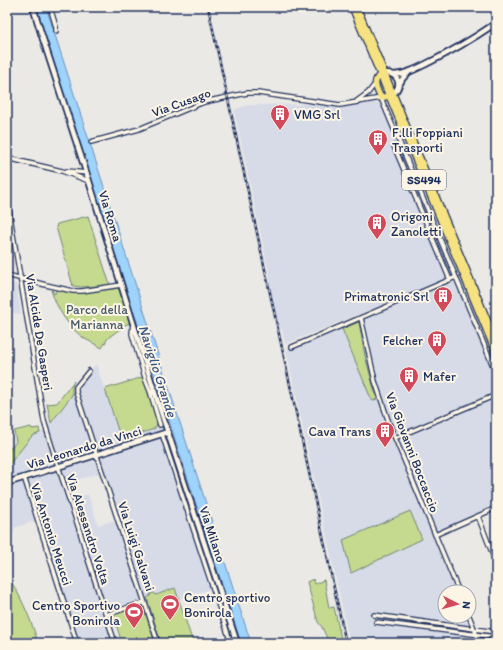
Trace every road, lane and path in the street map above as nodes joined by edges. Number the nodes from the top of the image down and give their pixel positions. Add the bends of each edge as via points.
1 (33, 7) edge
2 (352, 7) edge
3 (357, 7) edge
4 (51, 8) edge
5 (496, 23) edge
6 (56, 31) dead end
7 (410, 71) junction
8 (383, 74) junction
9 (394, 75) junction
10 (375, 84) junction
11 (399, 85) junction
12 (391, 95) junction
13 (381, 98) junction
14 (352, 103) junction
15 (91, 142) dead end
16 (394, 146) dead end
17 (7, 157) edge
18 (62, 171) junction
19 (87, 173) junction
20 (89, 181) junction
21 (7, 198) edge
22 (7, 275) edge
23 (456, 277) junction
24 (21, 278) junction
25 (450, 280) junction
26 (121, 285) junction
27 (360, 318) junction
28 (133, 322) junction
29 (496, 341) edge
30 (292, 347) dead end
31 (496, 353) edge
32 (89, 371) dead end
33 (496, 373) edge
34 (150, 391) junction
35 (155, 394) junction
36 (496, 395) edge
37 (160, 425) dead end
38 (165, 433) junction
39 (395, 438) junction
40 (97, 454) junction
41 (58, 467) junction
42 (24, 477) junction
43 (7, 483) edge
44 (496, 508) edge
45 (478, 516) junction
46 (435, 535) junction
47 (496, 563) edge
48 (456, 584) edge
49 (144, 602) junction
50 (106, 614) junction
51 (374, 616) dead end
52 (376, 622) dead end
53 (472, 624) edge
54 (474, 629) junction
55 (496, 632) edge
56 (477, 635) junction
57 (496, 637) edge
58 (77, 643) edge
59 (115, 643) edge
60 (158, 643) edge
61 (231, 643) edge
62 (237, 643) edge
63 (480, 643) edge

1 - 19 main road, Via Roma
2 - 8 main road, SS494
3 - 8 main road, SS494
4 - 6 street
5 - 7 main road via 456,49
7 - 9 main road
7 - 11 main road
8 - 9 main road
8 - 10 main road
8 - 12 main road, SS494
9 - 11 main road
10 - 13 main road
10 - 14 street via 368,93
11 - 12 main road via 396,92
12 - 13 main road
12 - 29 main road, SS494
12 - 31 main road, SS494
13 - 14 street, Via Cusago
13 - 23 street
14 - 15 street, Via Cusago via 340,105 247,93 204,102 139,129
16 - 25 street
17 - 18 street
18 - 19 street
18 - 20 street
19 - 20 main road, Via Roma
20 - 26 main road, Via Roma
21 - 24 street, Via Alcide De Gasperi
22 - 24 street
23 - 25 street
23 - 33 street
24 - 26 street via 73,291
24 - 41 street, Via Alcide De Gasperi via 44,421
25 - 27 street
26 - 28 main road, Via Roma
27 - 30 street
27 - 39 street, Via Giovanni Boccaccio via 376,381
28 - 34 street via 132,334
28 - 35 main road, Via Roma
32 - 40 street, Via Luigi Galvani via 76,387 76,392
34 - 35 street
34 - 37 street
35 - 38 main road, Via Roma
36 - 39 street
38 - 40 main road, Via Leonardo da Vinci
38 - 61 street
38 - 62 main road, Via Milano
39 - 46 street, Via Giovanni Boccaccio
40 - 41 main road, Via Leonardo da Vinci
40 - 49 street, Via Luigi Galvani
41 - 42 main road, Via Leonardo da Vinci
41 - 50 street, Via Alessandro Volta
42 - 43 main road, Via Leonardo da Vinci
42 - 58 street, Via Antonio Meucci
44 - 45 street
45 - 46 street
45 - 47 street
46 - 48 street, Via Giovanni Boccaccio
49 - 50 street
49 - 60 street, Via Luigi Galvani
50 - 59 street, Via Alessandro Volta
51 - 54 street
52 - 56 street
53 - 54 street
54 - 55 street
54 - 56 street
56 - 57 street
56 - 63 street

